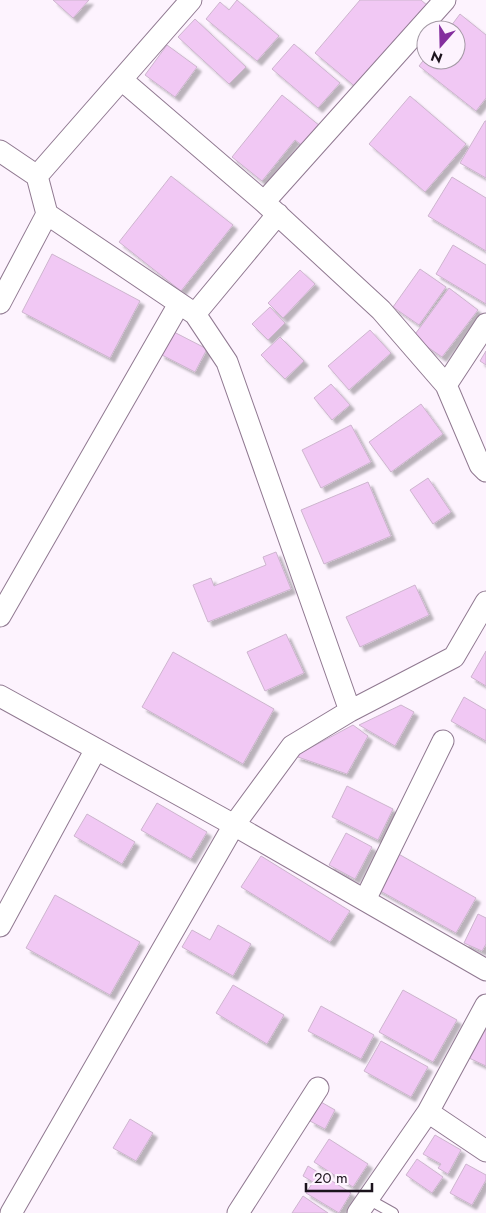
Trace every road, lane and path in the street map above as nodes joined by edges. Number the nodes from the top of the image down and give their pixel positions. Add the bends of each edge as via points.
1 (191, 0) edge
2 (445, 0) edge
3 (122, 80) junction
4 (0, 151) edge
5 (37, 176) junction
6 (271, 208) junction
7 (47, 214) junction
8 (0, 303) edge
9 (187, 309) junction
10 (486, 324) edge
11 (446, 385) junction
12 (486, 471) edge
13 (486, 602) edge
14 (0, 616) edge
15 (0, 696) edge
16 (350, 711) junction
17 (442, 741) dead end
18 (96, 749) junction
19 (234, 825) junction
20 (365, 900) junction
21 (0, 926) edge
22 (486, 970) edge
23 (486, 1006) edge
24 (318, 1088) dead end
25 (428, 1112) junction
26 (486, 1151) edge
27 (363, 1206) edge
28 (12, 1213) edge
29 (238, 1213) edge
30 (394, 1213) edge

1 - 3 street
2 - 6 street
3 - 5 street
3 - 6 street
4 - 5 street
5 - 7 street
6 - 9 street
6 - 11 street via 380,310
7 - 8 street
7 - 9 street
9 - 14 street
9 - 16 street via 226,362
10 - 11 street
11 - 12 street via 480,465
13 - 16 street via 454,657
15 - 18 street
16 - 19 street via 292,746
17 - 20 street
18 - 19 street
18 - 21 street
19 - 20 street
19 - 28 street
20 - 22 street
23 - 25 street
24 - 29 street
25 - 26 street
25 - 27 street
27 - 30 lane

